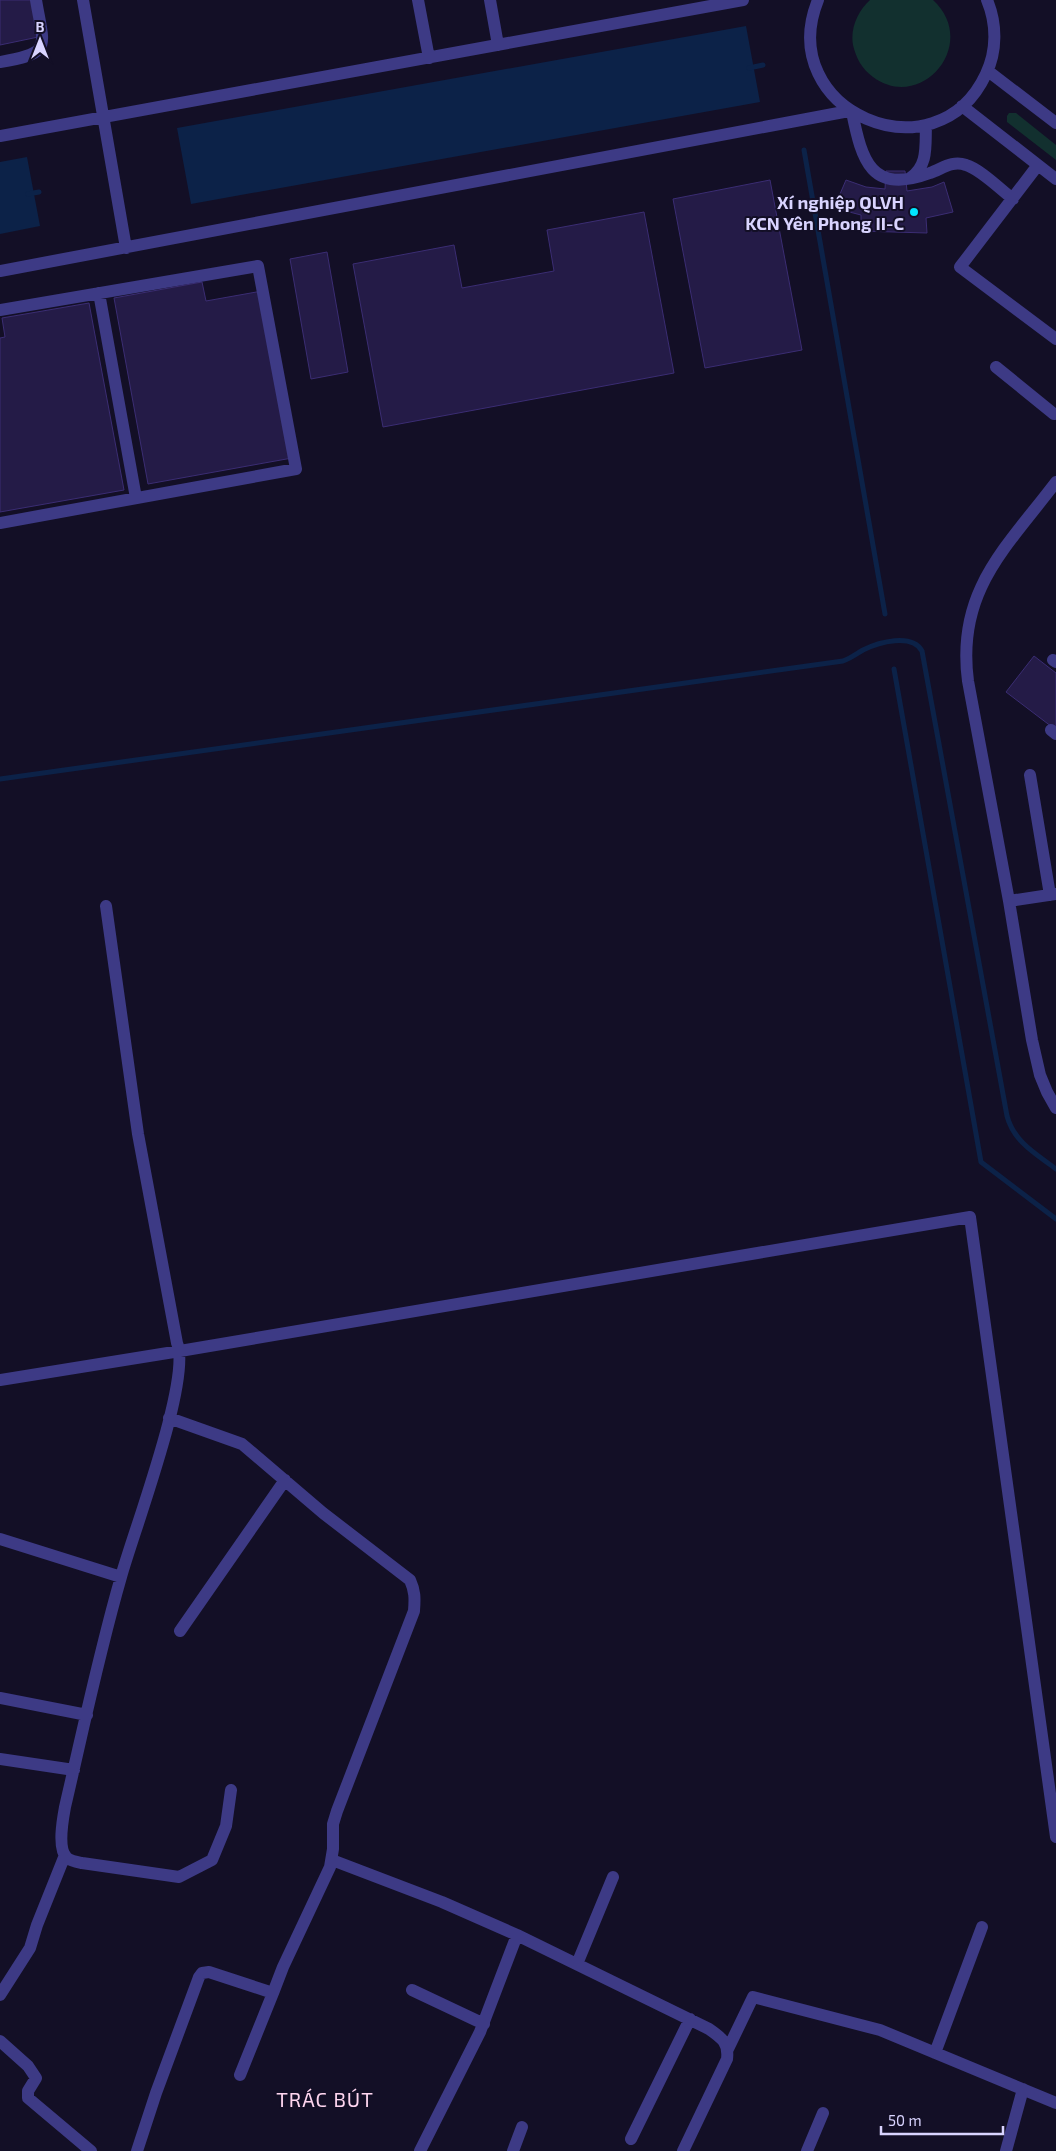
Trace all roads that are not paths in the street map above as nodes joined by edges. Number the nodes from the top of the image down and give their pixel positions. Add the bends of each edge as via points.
1 (36, 0) edge
2 (83, 0) edge
3 (418, 0) edge
4 (490, 0) edge
5 (743, 0) edge
6 (818, 0) edge
7 (987, 0) edge
8 (498, 45) junction
9 (429, 58) junction
10 (0, 62) edge
11 (988, 71) junction
12 (962, 106) junction
13 (851, 112) junction
14 (104, 118) junction
15 (1056, 123) edge
16 (926, 124) junction
17 (0, 136) edge
18 (1038, 165) junction
19 (910, 178) junction
20 (1056, 179) edge
21 (1013, 199) junction
22 (126, 248) junction
23 (0, 271) edge
24 (99, 294) junction
25 (0, 310) edge
26 (1056, 339) edge
27 (996, 367) dead end
28 (1055, 414) edge
29 (1056, 482) edge
30 (136, 498) junction
31 (0, 523) edge
32 (1030, 774) dead end
33 (1053, 895) edge
34 (1009, 901) junction
35 (106, 906) dead end
36 (1056, 1108) edge
37 (179, 1347) junction
38 (0, 1380) edge
39 (170, 1418) junction
40 (285, 1480) junction
41 (0, 1539) edge
42 (121, 1577) junction
43 (180, 1631) dead end
44 (0, 1698) edge
45 (87, 1715) junction
46 (0, 1759) edge
47 (74, 1770) junction
48 (231, 1790) dead end
49 (1056, 1837) edge
50 (65, 1855) junction
51 (332, 1860) junction
52 (614, 1877) dead end
53 (982, 1927) dead end
54 (517, 1935) junction
55 (577, 1964) junction
56 (412, 1990) dead end
57 (273, 1993) junction
58 (0, 1995) edge
59 (690, 2019) junction
60 (484, 2024) junction
61 (0, 2041) edge
62 (728, 2049) junction
63 (935, 2053) junction
64 (240, 2075) dead end
65 (1023, 2089) junction
66 (1056, 2103) edge
67 (823, 2113) dead end
68 (522, 2126) dead end
69 (632, 2139) dead end
70 (91, 2151) edge
71 (137, 2151) edge
72 (420, 2151) edge
73 (513, 2151) edge
74 (683, 2151) edge
75 (807, 2151) edge
76 (1006, 2151) edge

1 - 10 street via 42,35 39,50 26,58
2 - 14 street
3 - 9 street
4 - 8 street
5 - 8 street
6 - 13 street via 811,26 814,62 824,84
7 - 11 street via 993,16 995,39
8 - 9 street
9 - 14 street
11 - 12 street
11 - 15 street
12 - 16 street
12 - 18 street
13 - 16 street via 885,126 899,128
13 - 19 street via 859,146 872,171 885,178
13 - 22 street
14 - 17 street
14 - 22 street
16 - 19 street via 924,157 916,174
18 - 20 street
18 - 21 street
19 - 21 street via 929,174 950,164 968,165
21 - 26 street via 960,267
22 - 23 street
24 - 25 street
24 - 30 street
24 - 30 street via 258,266 296,470
27 - 28 street
29 - 34 street via 986,576 972,608 964,649
30 - 31 street
32 - 33 street
33 - 34 street
34 - 36 street via 1032,1040 1046,1092
35 - 37 street via 138,1134
37 - 38 street
37 - 39 street via 178,1378
37 - 49 street via 970,1217
39 - 40 street via 242,1444
39 - 42 street
40 - 43 street
40 - 51 street via 410,1580 415,1590 414,1611 333,1824
41 - 42 street
42 - 45 street
44 - 45 street
45 - 47 street
46 - 47 street
47 - 50 street via 63,1823
48 - 50 street via 226,1826 212,1860 179,1877 82,1863
50 - 58 street via 30,1948
51 - 54 street
51 - 57 street
52 - 55 street
53 - 63 street
54 - 55 street
54 - 60 street
55 - 59 street
56 - 60 street
57 - 64 street
57 - 71 street via 208,1972 202,1973
59 - 62 street via 720,2036
59 - 69 street
60 - 72 street
61 - 70 street via 36,2078 28,2090 28,2098
62 - 63 street via 753,1997 861,2024
62 - 74 street via 727,2059
63 - 65 street
65 - 66 street
65 - 76 street
67 - 75 street
68 - 73 street

